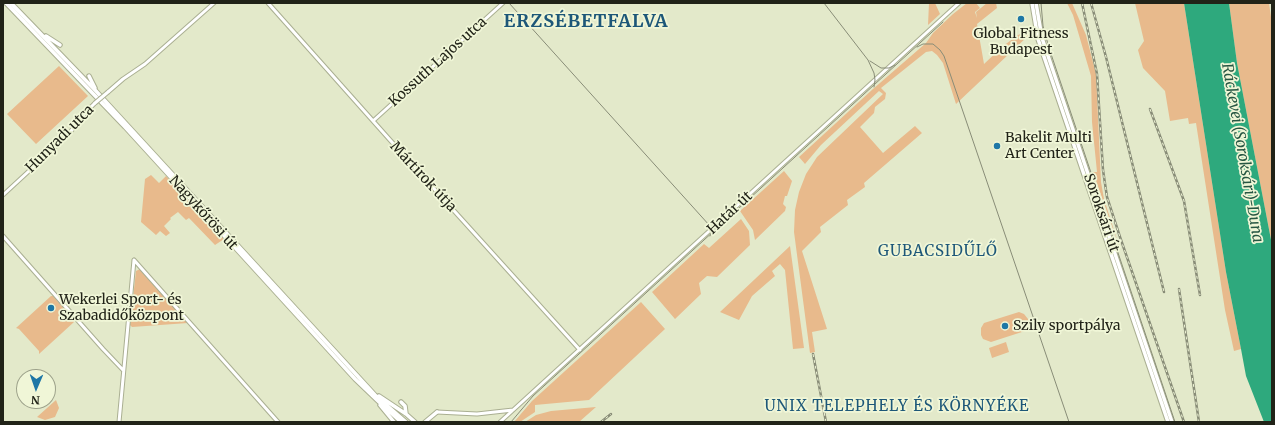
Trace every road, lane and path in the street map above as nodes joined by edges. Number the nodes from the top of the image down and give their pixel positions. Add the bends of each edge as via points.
1 (6, 3) edge
2 (11, 3) edge
3 (214, 3) edge
4 (268, 3) edge
5 (503, 3) edge
6 (959, 3) edge
7 (1032, 3) edge
8 (1036, 3) edge
9 (43, 34) junction
10 (60, 46) dead end
11 (89, 76) dead end
12 (96, 91) junction
13 (373, 121) junction
14 (3, 195) edge
15 (3, 236) edge
16 (580, 350) junction
17 (124, 370) junction
18 (372, 390) junction
19 (378, 402) junction
20 (401, 402) dead end
21 (411, 406) dead end
22 (405, 408) junction
23 (513, 410) junction
24 (436, 412) joint
25 (498, 412) junction
26 (406, 414) junction
27 (505, 417) junction
28 (118, 422) edge
29 (278, 422) edge
30 (394, 422) edge
31 (401, 422) edge
32 (406, 422) edge
33 (415, 422) edge
34 (425, 422) edge
35 (500, 422) edge
36 (1168, 422) edge
37 (1172, 422) edge

1 - 19 main road, Nagykőrösi út via 125,127
2 - 9 main road, Nagykőrösi út
3 - 14 street, Hunyadi utca, bridge via 145,64 122,79 86,111 68,135
4 - 13 street, Mártírok útja
5 - 13 street, Kossuth Lajos utca
6 - 16 street, Határ út
7 - 36 main road, Soroksári út via 1038,38
8 - 37 main road, Soroksári út via 1042,38
9 - 10 main road
9 - 12 main road, Nagykőrösi út
11 - 12 main road
12 - 18 main road, Nagykőrösi út
13 - 16 street, Mártírok útja
15 - 17 street
16 - 23 street, Határ út
17 - 28 street
17 - 29 street via 134,260
18 - 26 main road
18 - 32 main road, Nagykőrösi út
19 - 30 main road
19 - 31 main road, Nagykőrösi út
20 - 22 main road
21 - 22 main road
22 - 26 main road
23 - 25 street
23 - 27 street, Határ út
24 - 25 street via 470,415
24 - 34 main road
25 - 27 street
26 - 33 main road
27 - 35 street, Határ út

